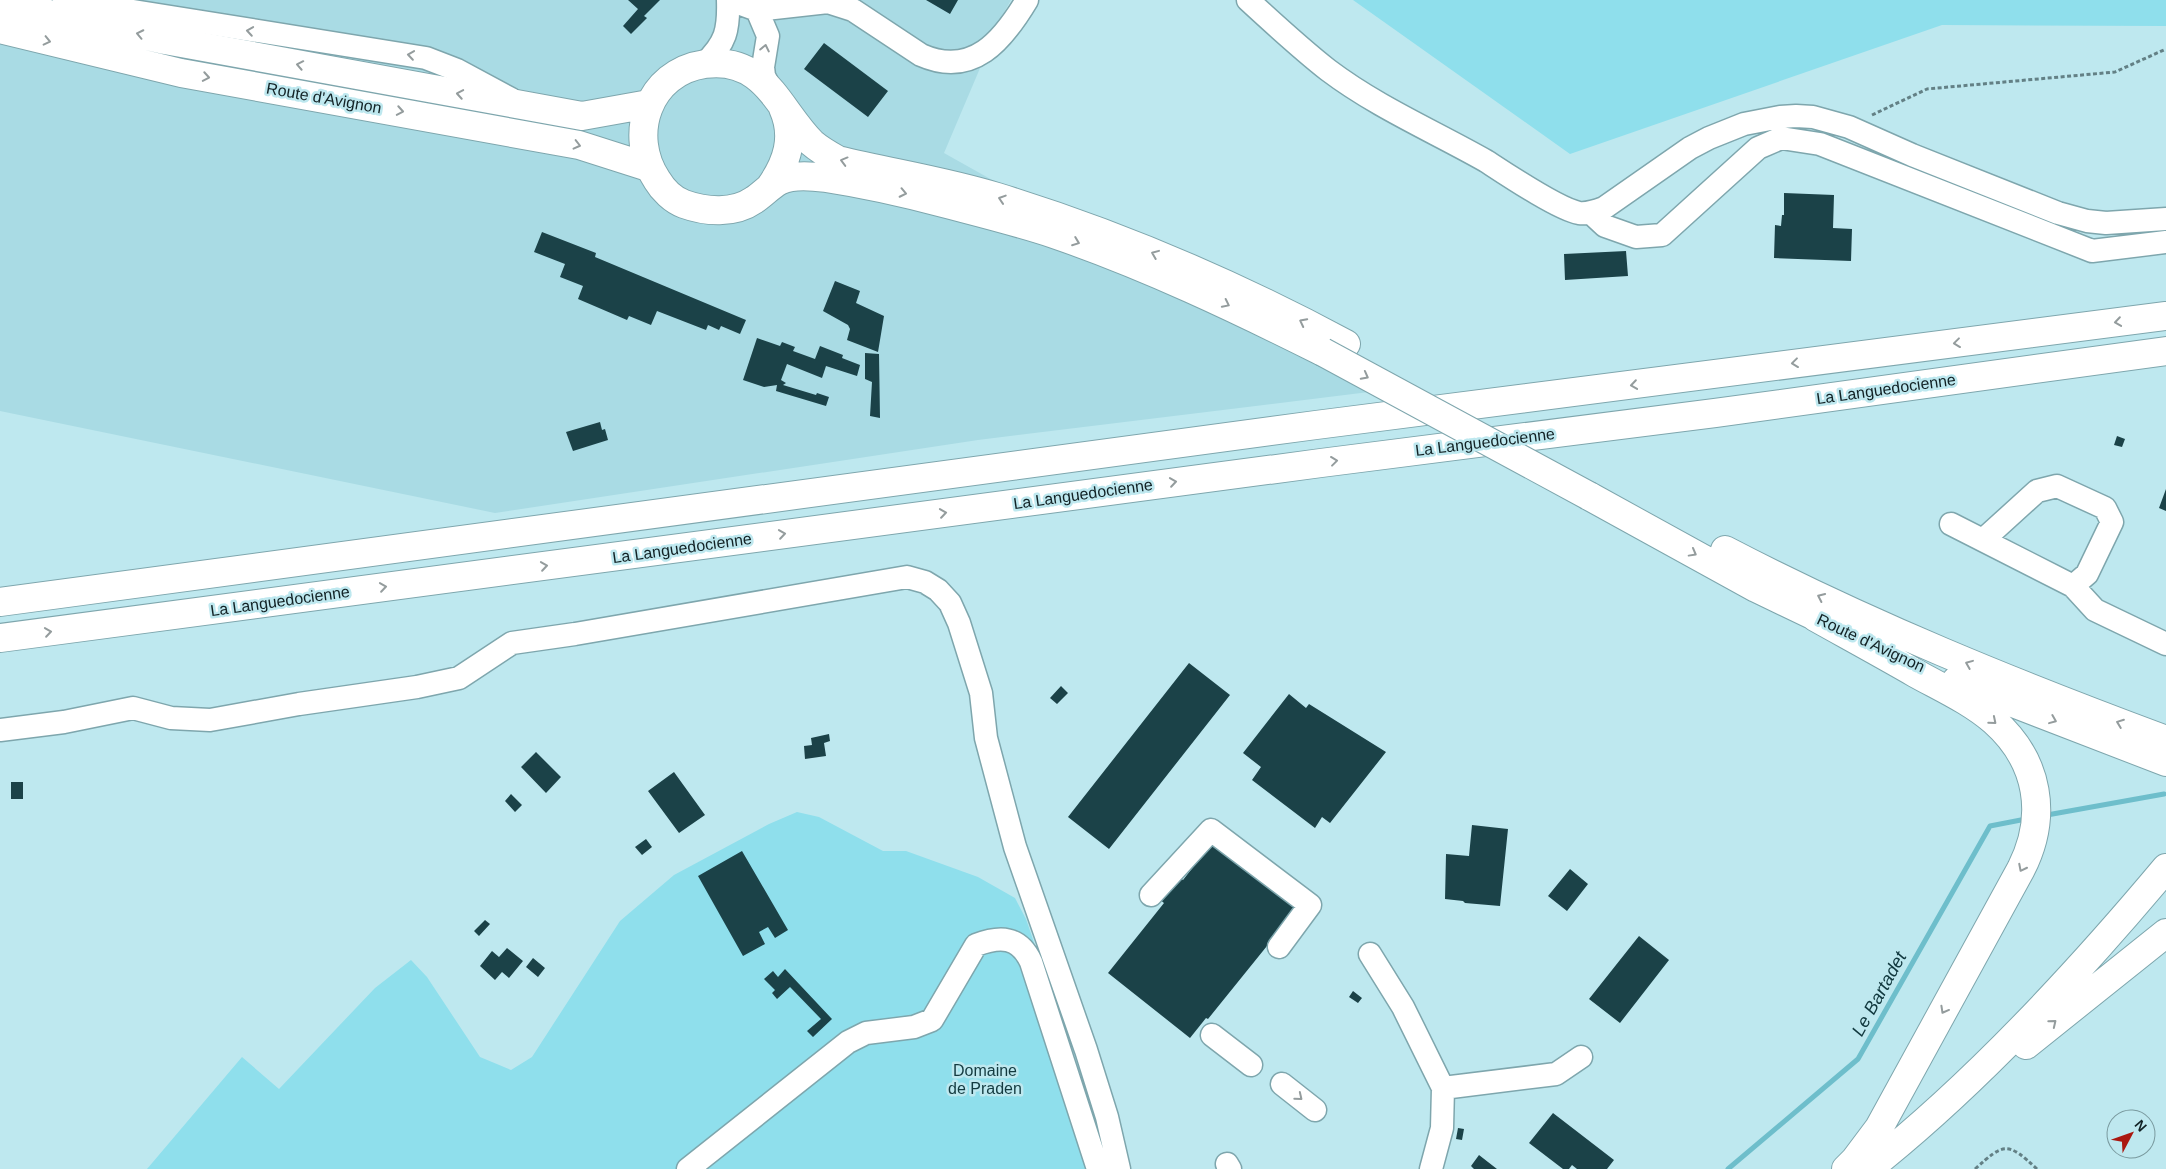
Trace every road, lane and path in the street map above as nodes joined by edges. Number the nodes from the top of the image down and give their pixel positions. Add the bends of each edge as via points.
1 (64, 0) edge
2 (729, 0) edge
3 (1027, 0) edge
4 (1248, 0) edge
5 (0, 3) edge
6 (757, 10) junction
7 (0, 30) edge
8 (2166, 48) edge
9 (704, 64) junction
10 (774, 93) junction
11 (650, 104) junction
12 (535, 108) junction
13 (1850, 127) junction
14 (648, 167) junction
15 (770, 187) junction
16 (1591, 213) junction
17 (2166, 219) edge
18 (2166, 242) edge
19 (2166, 316) edge
20 (1334, 348) junction
21 (2166, 351) edge
22 (1592, 488) junction
23 (1951, 524) dead end
24 (1983, 540) junction
25 (2073, 586) junction
26 (0, 602) edge
27 (1815, 617) junction
28 (0, 638) edge
29 (2166, 644) edge
30 (0, 730) edge
31 (2166, 740) edge
32 (2166, 762) edge
33 (2166, 868) edge
34 (1151, 895) dead end
35 (2166, 933) edge
36 (1279, 947) dead end
37 (1370, 954) dead end
38 (1212, 1035) dead end
39 (1581, 1056) dead end
40 (1251, 1065) dead end
41 (1282, 1084) dead end
42 (1443, 1088) junction
43 (1315, 1110) dead end
44 (1891, 1150) junction
45 (1109, 1166) edge
46 (688, 1169) edge
47 (1430, 1169) edge
48 (1846, 1169) edge
49 (1868, 1169) edge
50 (1975, 1169) edge
51 (2038, 1169) edge

12 -> 1 street via 426,58
2 - 6 street
2 - 9 street via 726,35 719,50
3 - 6 street via 1009,29 992,46 965,61 952,62 921,55 853,10 828,2
4 - 16 street via 1291,40 1373,100 1558,204
12 -> 5 main road, Route d'Avignon via 165,40
10 -> 6 street via 764,76 768,36
7 -> 14 main road, Route d'Avignon via 181,73 579,145
8 - 13 path via 2115,72 1927,88
9 - 10 main road via 739,67 755,75
9 - 11 main road via 672,77
10 - 15 main road via 786,116 790,133 788,153
20 -> 10 main road via 1243,292 1114,237 996,197 827,155 810,142
11 - 12 main road, Route d'Avignon via 582,116
11 - 14 main road via 643,124 642,146
13 - 16 street via 1796,116 1761,120 1727,130 1690,148 1604,208
13 - 17 street via 2058,213 2106,223
14 - 15 main road via 661,188 674,198 704,210 728,210 751,202
15 -> 20 main road via 789,178 816,177 904,193 1003,218 1144,268
16 - 18 street via 1605,226 1636,237 1662,235 1758,148 1781,138 1820,144 2092,251
19 -> 26 main road via 1316,425
20 - 22 main road, bridge
28 -> 21 main road, La Languedocienne via 1321,462 1715,414
22 -> 27 main road, Route d'Avignon via 1756,588
31 -> 22 main road, Route d'Avignon via 1927,646
23 - 24 street
24 - 25 street
24 - 25 street via 2038,491 2057,486 2106,508 2112,522 2087,574
25 - 29 street via 2094,610
27 -> 32 main road, Route d'Avignon via 1949,678
27 -> 48 main road via 1967,702 1992,720 2007,734 2025,760 2031,774 2037,810 2032,843 2021,869 1878,1128
30 - 45 street via 64,722 133,708 171,718 210,720 417,687 459,678 512,643 907,577 918,579 945,597 959,623 980,693 986,738 1015,847 1107,1117
33 - 44 main road via 2028,1021 1951,1097
34 - 36 street via 1211,830 1310,905
44 -> 35 main road
37 - 42 street via 1403,1007
38 - 40 street
39 - 42 street via 1556,1074
41 -> 43 street
42 - 47 street via 1442,1128
44 - 49 main road
45 - 46 street via 1025,948 1007,940 993,939 976,945 932,1020 914,1027 866,1033 848,1042
50 - 51 path via 1997,1150 2007,1148

